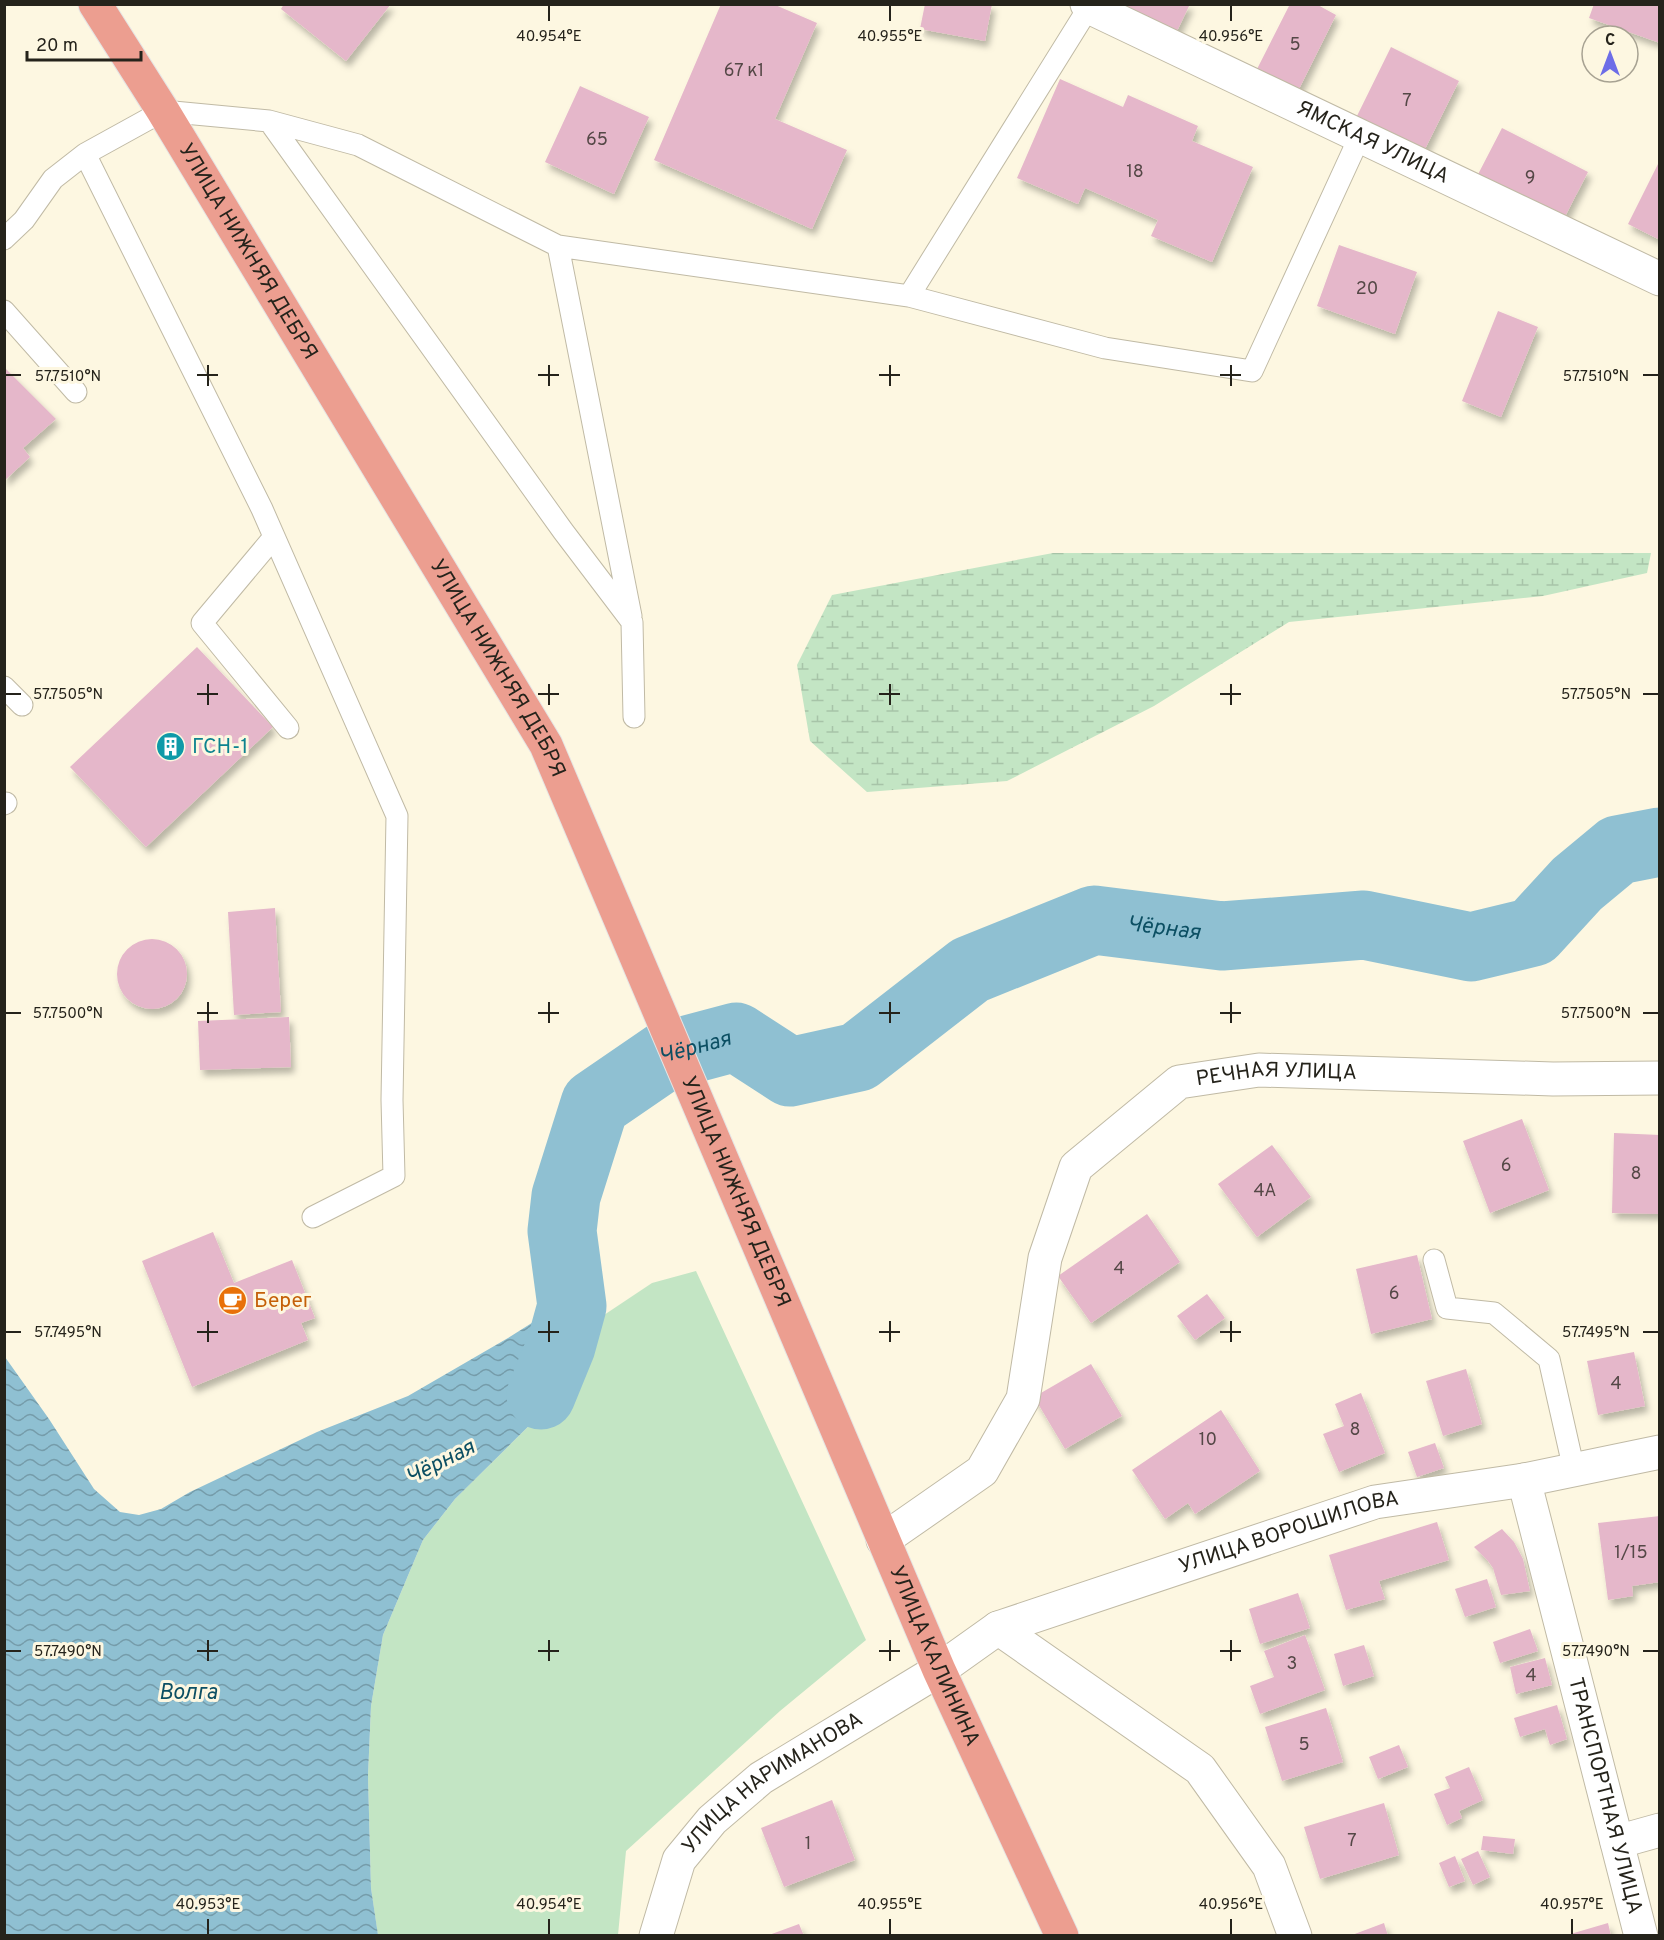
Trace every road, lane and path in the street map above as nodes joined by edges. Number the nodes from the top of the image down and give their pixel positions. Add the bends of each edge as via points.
1 (95, 4) edge
2 (1088, 6) edge
3 (163, 111) junction
4 (269, 122) junction
5 (1360, 136) junction
6 (85, 154) junction
7 (4, 239) edge
8 (558, 246) junction
9 (1659, 279) edge
10 (909, 296) junction
11 (4, 311) edge
12 (76, 392) dead end
13 (274, 537) junction
14 (632, 622) junction
15 (4, 687) edge
16 (22, 705) dead end
17 (634, 717) dead end
18 (288, 728) dead end
19 (1659, 1078) edge
20 (313, 1217) dead end
21 (1434, 1260) dead end
22 (813, 1376) joint
23 (1659, 1452) edge
24 (1574, 1470) junction
25 (1524, 1480) junction
26 (883, 1540) junction
27 (998, 1628) junction
28 (939, 1670) junction
29 (1659, 1830) edge
30 (1617, 1842) junction
31 (656, 1935) edge
32 (1062, 1935) edge
33 (1295, 1935) edge
34 (1641, 1935) edge

1 - 3 highway, УЛИЦА НИЖНЯЯ ДЕБРЯ
2 - 5 street, ЯМСКАЯ УЛИЦА
2 - 10 lane
3 - 4 lane
3 - 6 lane
3 - 22 highway, УЛИЦА НИЖНЯЯ ДЕБРЯ via 546,745
4 - 8 lane via 358,145
4 - 14 lane
5 - 9 street, ЯМСКАЯ УЛИЦА
5 - 10 lane via 1252,371 1105,348
6 - 7 lane via 53,179 24,220
6 - 13 lane
8 - 10 lane
8 - 14 lane
11 - 12 lane
13 - 18 lane via 201,623
13 - 20 lane via 397,816 394,1176
14 - 17 lane
15 - 16 lane
19 - 26 street, РЕЧНАЯ УЛИЦА via 1553,1079 1259,1070 1179,1082 1076,1167 1045,1258 1023,1399 982,1472
21 - 24 lane via 1447,1308 1494,1313 1548,1359
22 - 26 highway, УЛИЦА КАЛИНИНА
23 - 24 street, УЛИЦА ВОРОШИЛОВА
24 - 25 street, УЛИЦА ВОРОШИЛОВА
25 - 27 street, УЛИЦА ВОРОШИЛОВА via 1375,1502
25 - 30 street, ТРАНСПОРТНАЯ УЛИЦА
26 - 28 highway, УЛИЦА КАЛИНИНА
27 - 28 street, УЛИЦА ВОРОШИЛОВА
27 - 33 street via 1200,1769 1269,1866
28 - 31 street, УЛИЦА НАРИМАНОВА via 761,1778 712,1820 679,1860
28 - 32 highway, УЛИЦА КАЛИНИНА
29 - 30 street
30 - 34 street, ТРАНСПОРТНАЯ УЛИЦА

